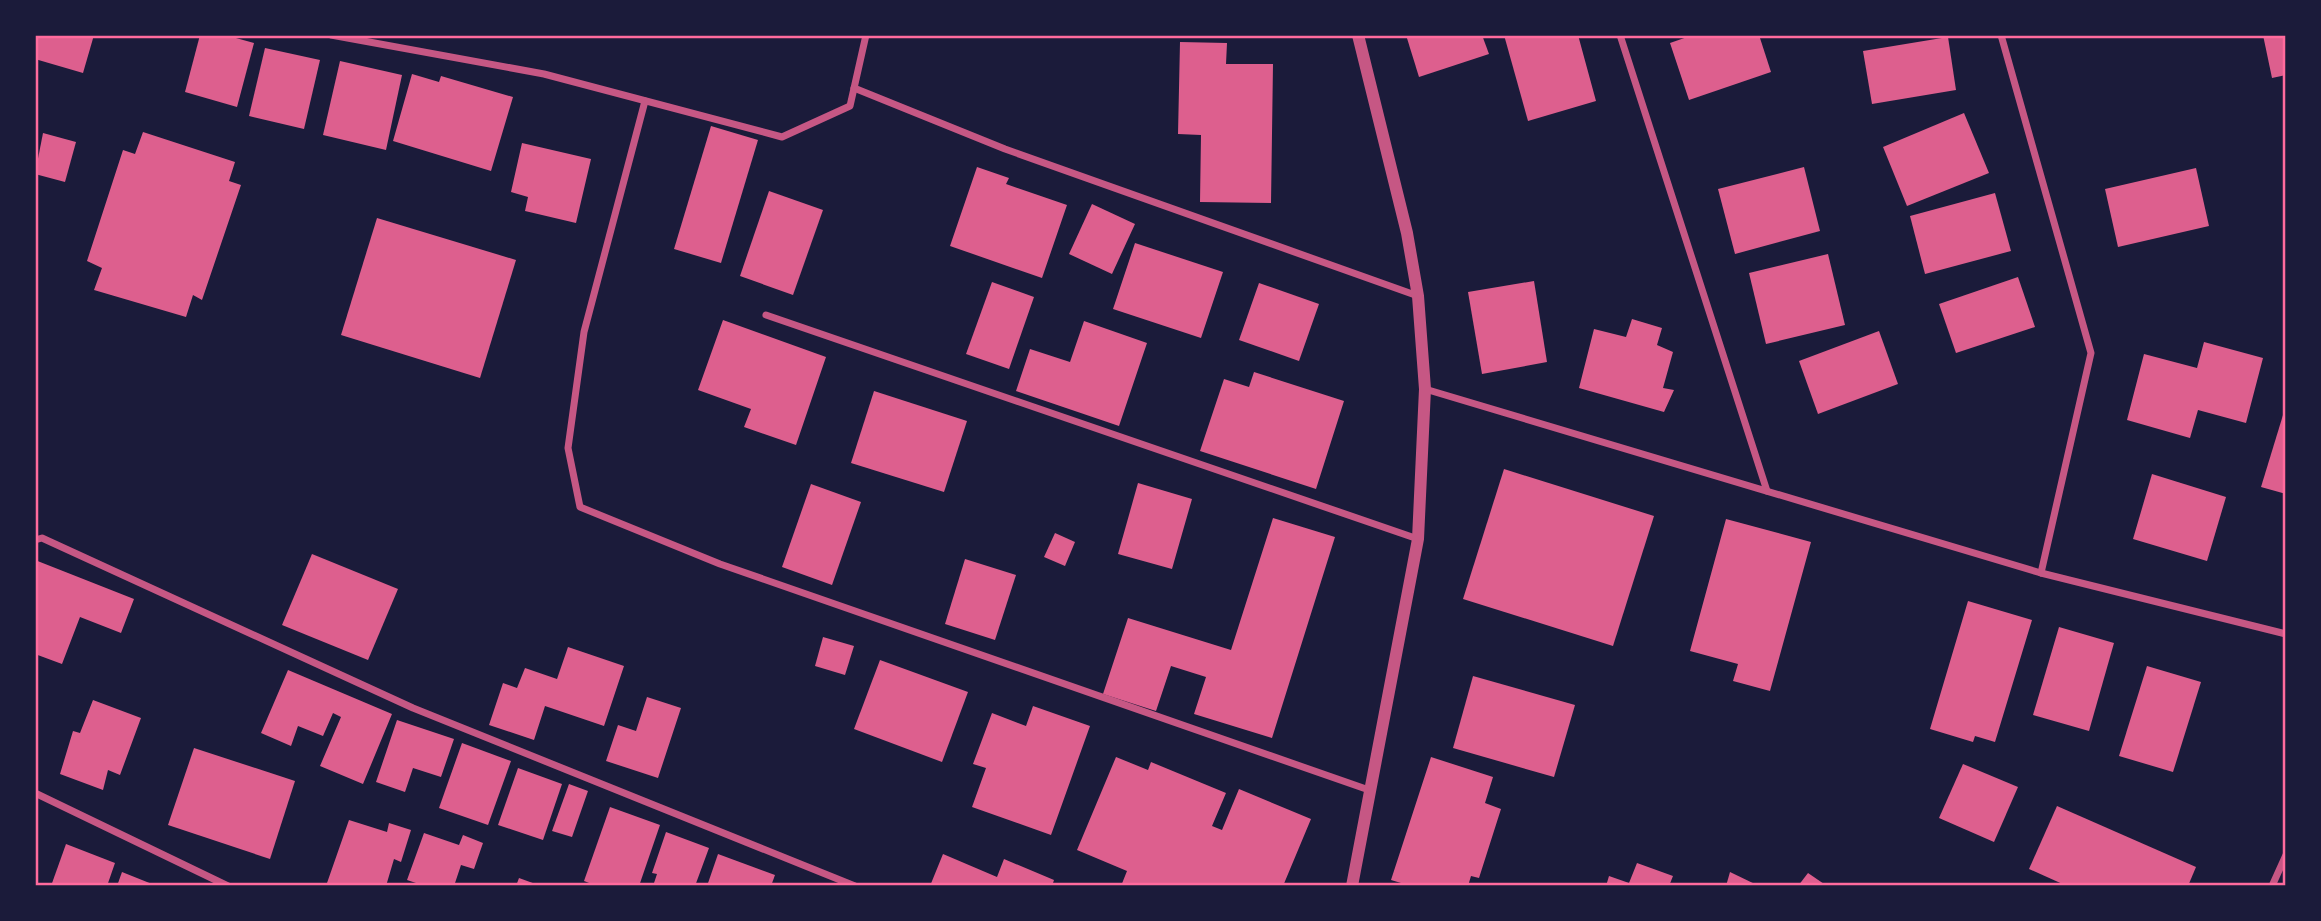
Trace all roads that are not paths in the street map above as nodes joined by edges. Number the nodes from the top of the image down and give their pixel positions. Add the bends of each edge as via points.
1 (331, 35) edge
2 (866, 35) edge
3 (1359, 35) edge
4 (1620, 35) edge
5 (2001, 35) edge
6 (854, 88) junction
7 (645, 101) junction
8 (1418, 296) junction
9 (766, 315) dead end
10 (1425, 389) junction
11 (1767, 491) junction
12 (1418, 539) junction
13 (35, 540) edge
14 (2041, 573) junction
15 (2286, 634) edge
16 (1368, 790) junction
17 (35, 793) edge
18 (2286, 855) edge
19 (229, 886) edge
20 (855, 886) edge
21 (1352, 886) edge
22 (2272, 886) edge

1 - 7 street via 544,74
2 - 6 street
3 - 8 street
4 - 11 street
5 - 14 street via 2091,353
6 - 7 street via 850,106 782,137
6 - 8 street via 1017,154
7 - 16 street via 584,332 568,448 580,507 720,564
8 - 10 street
9 - 12 street
10 - 11 street
10 - 12 street
11 - 14 street
12 - 16 street
13 - 20 street via 42,538 413,708
14 - 15 street
16 - 21 street
17 - 19 street
18 - 22 street

